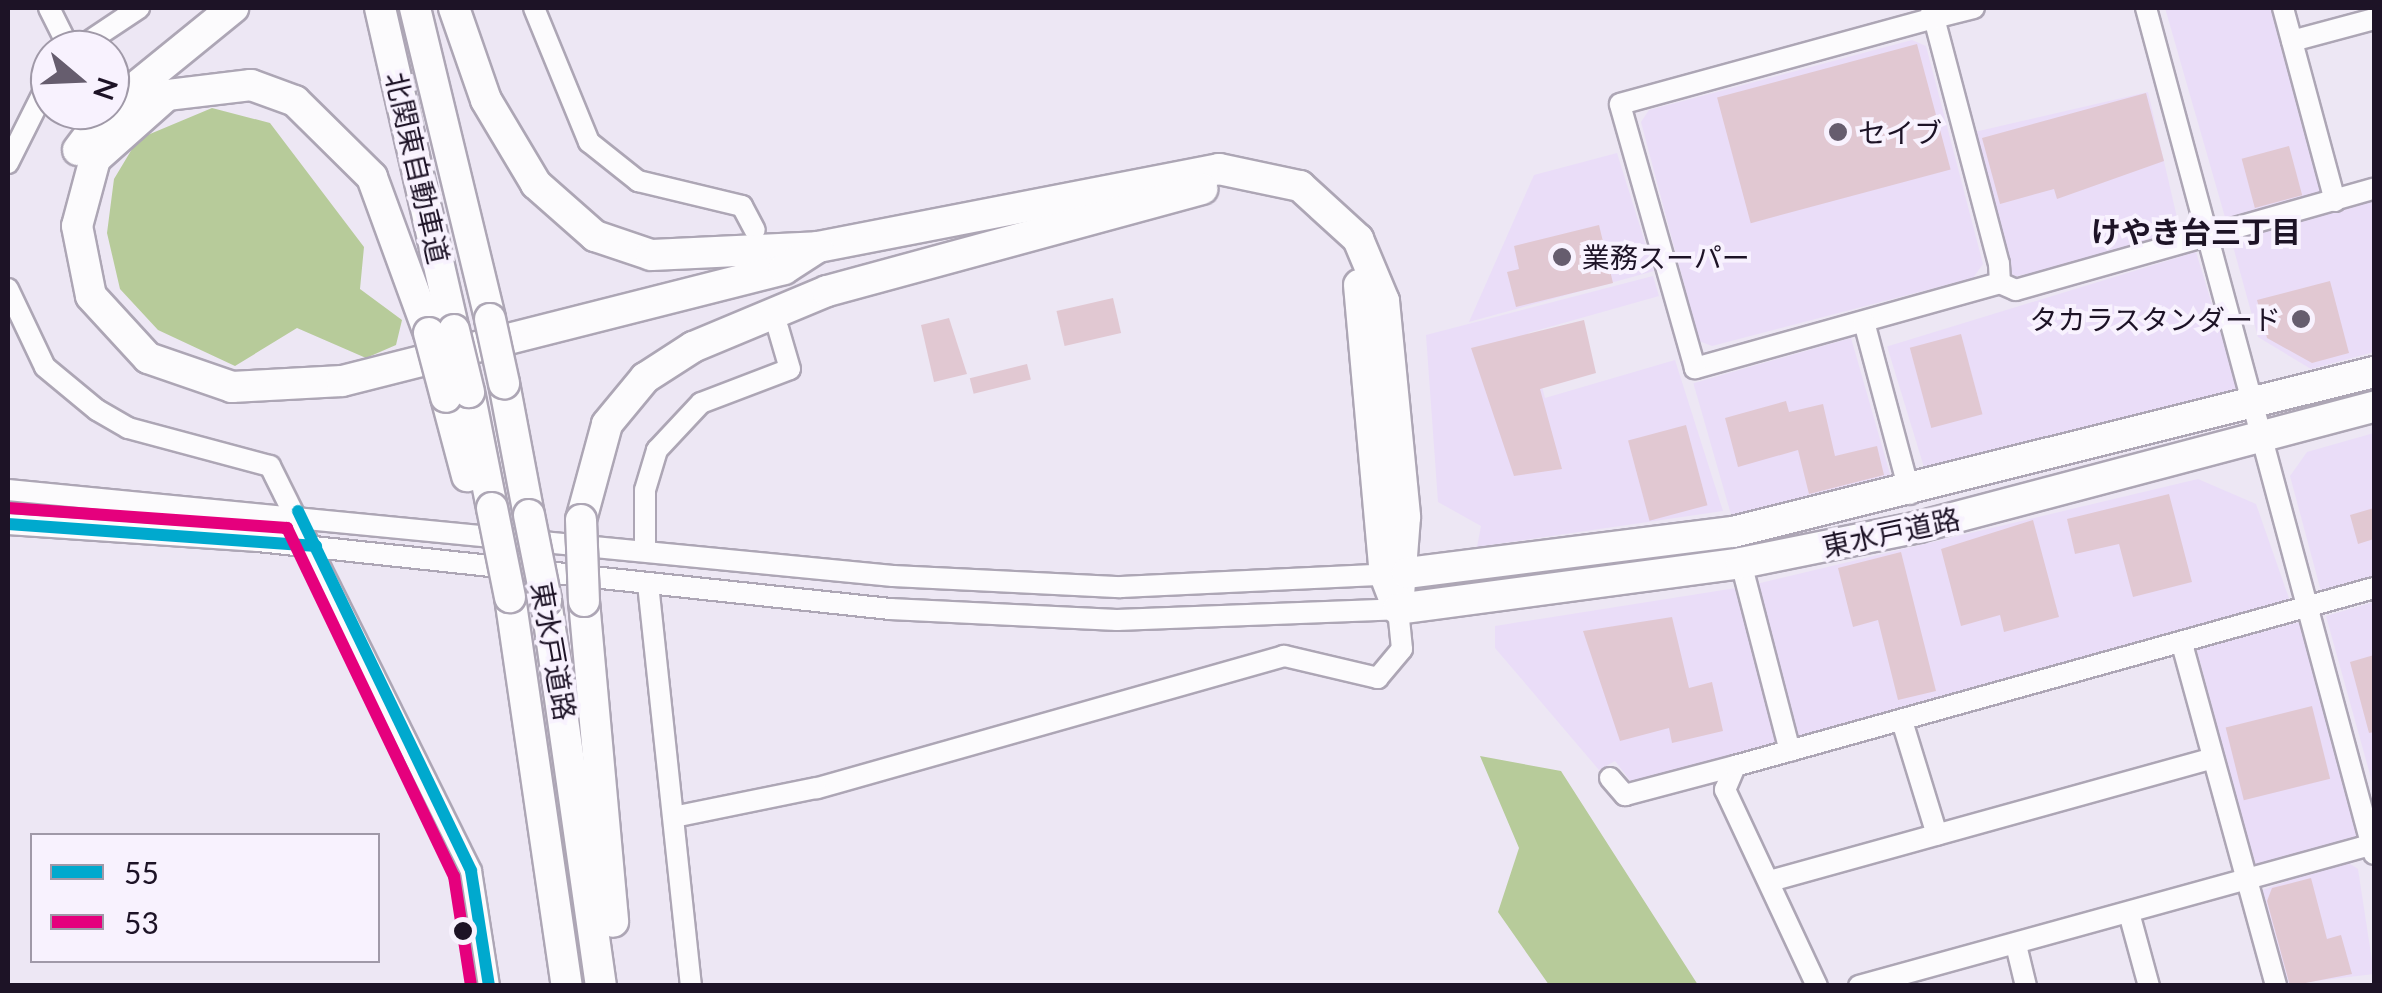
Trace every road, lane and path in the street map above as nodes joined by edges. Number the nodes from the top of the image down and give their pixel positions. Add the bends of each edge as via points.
1 (49, 8) edge
2 (138, 8) edge
3 (234, 8) edge
4 (380, 8) edge
5 (415, 8) edge
6 (454, 8) edge
7 (534, 8) edge
8 (1974, 8) edge
9 (2146, 8) edge
10 (2283, 8) edge
11 (1933, 13) edge
12 (2374, 20) edge
13 (62, 30) edge
14 (104, 30) edge
15 (2292, 41) junction
16 (130, 92) edge
17 (30, 119) edge
18 (97, 130) edge
19 (8, 163) edge
20 (2374, 190) edge
21 (2336, 201) junction
22 (755, 230) dead end
23 (2208, 236) junction
24 (818, 247) junction
25 (2000, 283) junction
26 (8, 290) edge
27 (827, 291) junction
28 (490, 320) joint
29 (1864, 322) junction
30 (778, 328) dead end
31 (442, 331) junction
32 (2374, 372) edge
33 (2254, 406) junction
34 (2374, 407) edge
35 (2262, 438) junction
36 (8, 490) edge
37 (1910, 494) junction
38 (298, 511) junction
39 (8, 524) edge
40 (316, 546) junction
41 (645, 550) junction
42 (1741, 564) junction
43 (1396, 574) junction
44 (648, 584) junction
45 (2374, 588) edge
46 (2308, 606) junction
47 (1398, 609) junction
48 (2182, 644) junction
49 (1902, 722) junction
50 (1790, 751) junction
51 (2210, 759) junction
52 (1734, 766) junction
53 (1610, 778) dead end
54 (678, 816) junction
55 (1937, 835) junction
56 (2374, 847) edge
57 (2248, 877) junction
58 (1770, 882) junction
59 (2129, 913) junction
60 (2016, 945) junction
61 (489, 986) edge
62 (567, 986) edge
63 (602, 986) edge
64 (617, 986) edge
65 (692, 986) edge
66 (1817, 986) edge
67 (1859, 986) edge
68 (2026, 986) edge
69 (2149, 986) edge
70 (2276, 986) edge

1 - 13 street
2 - 14 street
3 - 16 highway
4 - 31 highway, 北関東自動車道
5 - 28 highway, 北関東自動車道
6 - 24 highway via 500,130 576,224 622,248 676,258
7 - 22 street via 589,142 638,181 742,206
8 - 11 street
9 - 23 street
10 - 15 street
11 - 25 street
11 - 29 street via 1620,104 1695,368
12 - 15 street
15 - 21 street
17 - 19 street
18 - 27 highway via 61,192 56,243 67,291 122,366 208,402 344,399 788,286
20 - 21 street
21 - 23 street
23 - 25 street via 2016,290
23 - 33 street
24 - 31 highway via 784,269 342,380 232,387 148,358 91,296 77,226 95,160 125,122 166,95 252,85 296,101 372,176
24 - 43 highway via 1219,168 1300,186 1358,240 1384,301
25 - 29 street
26 - 38 street via 25,335 69,388 128,428 254,456
27 - 43 highway via 1206,188 1286,202 1323,227 1360,286
27 - 64 highway, bridge via 693,346 645,378 597,445 581,520
28 - 63 highway, 東水戸道路, bridge via 546,600
29 - 37 street
30 - 41 street via 790,369 701,403 658,450 644,490
31 - 62 highway, bridge via 545,814
32 - 33 highway, 東水戸道路
33 - 35 street
33 - 37 highway, 東水戸道路
34 - 35 highway, 東水戸道路
35 - 42 highway, 東水戸道路
35 - 46 street
36 - 38 street
37 - 43 highway, 東水戸道路 via 1584,556
38 - 40 street
38 - 41 street
39 - 40 street
40 - 44 street
40 - 61 street via 471,871
41 - 43 street via 1121,587
42 - 47 highway, 東水戸道路
42 - 50 street
43 - 47 highway
44 - 47 street via 1117,620
44 - 54 street
45 - 46 street
46 - 48 street
46 - 56 street
47 - 54 street via 1402,649 1378,678 1284,656 816,788
48 - 49 street
48 - 51 street
49 - 50 street
49 - 55 street
50 - 52 street
51 - 55 street
51 - 57 street
52 - 53 street via 1624,795
52 - 58 street via 1725,790
54 - 65 street
55 - 58 street
56 - 57 street
57 - 59 street
57 - 70 street
58 - 66 street
59 - 60 street
59 - 69 street
60 - 67 street
60 - 68 street

